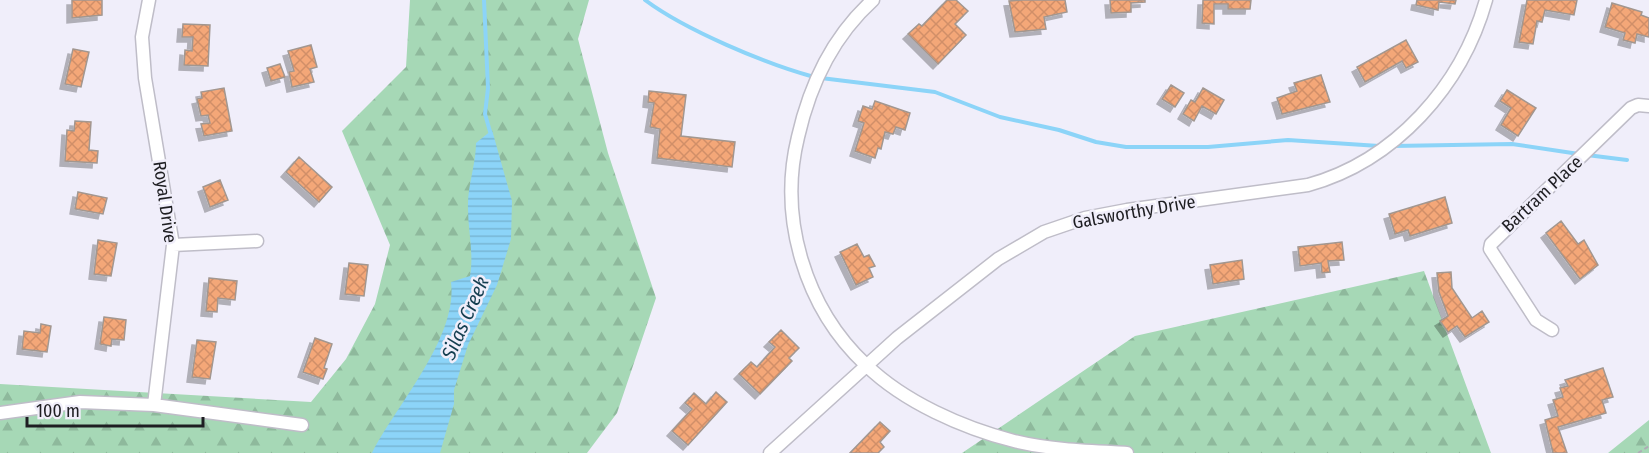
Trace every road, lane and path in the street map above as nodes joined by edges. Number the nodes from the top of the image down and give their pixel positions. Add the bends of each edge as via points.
1 (149, 0) edge
2 (873, 0) edge
3 (1486, 0) edge
4 (1649, 106) edge
5 (257, 241) dead end
6 (173, 245) junction
7 (1552, 330) dead end
8 (866, 366) junction
9 (154, 405) junction
10 (0, 413) edge
11 (302, 425) dead end
12 (1649, 446) edge
13 (770, 453) edge
14 (1127, 453) edge
15 (1638, 453) edge

1 - 6 street, Royal Drive via 142,38 145,78
2 - 8 street via 829,51 818,73 801,124 792,176 793,223 804,272 842,339
3 - 8 street, Galsworthy Drive via 1472,41 1439,97 1393,141 1358,166 1308,185 1127,210 1085,218 1044,232 964,284
4 - 7 street, Bartram Place via 1631,108 1491,244 1490,249 1536,320
5 - 6 street
6 - 9 street, Royal Drive
8 - 13 street, Galsworthy Drive
8 - 14 street via 928,406 992,434 1040,446
9 - 10 street via 80,402
9 - 11 street
12 - 15 path

